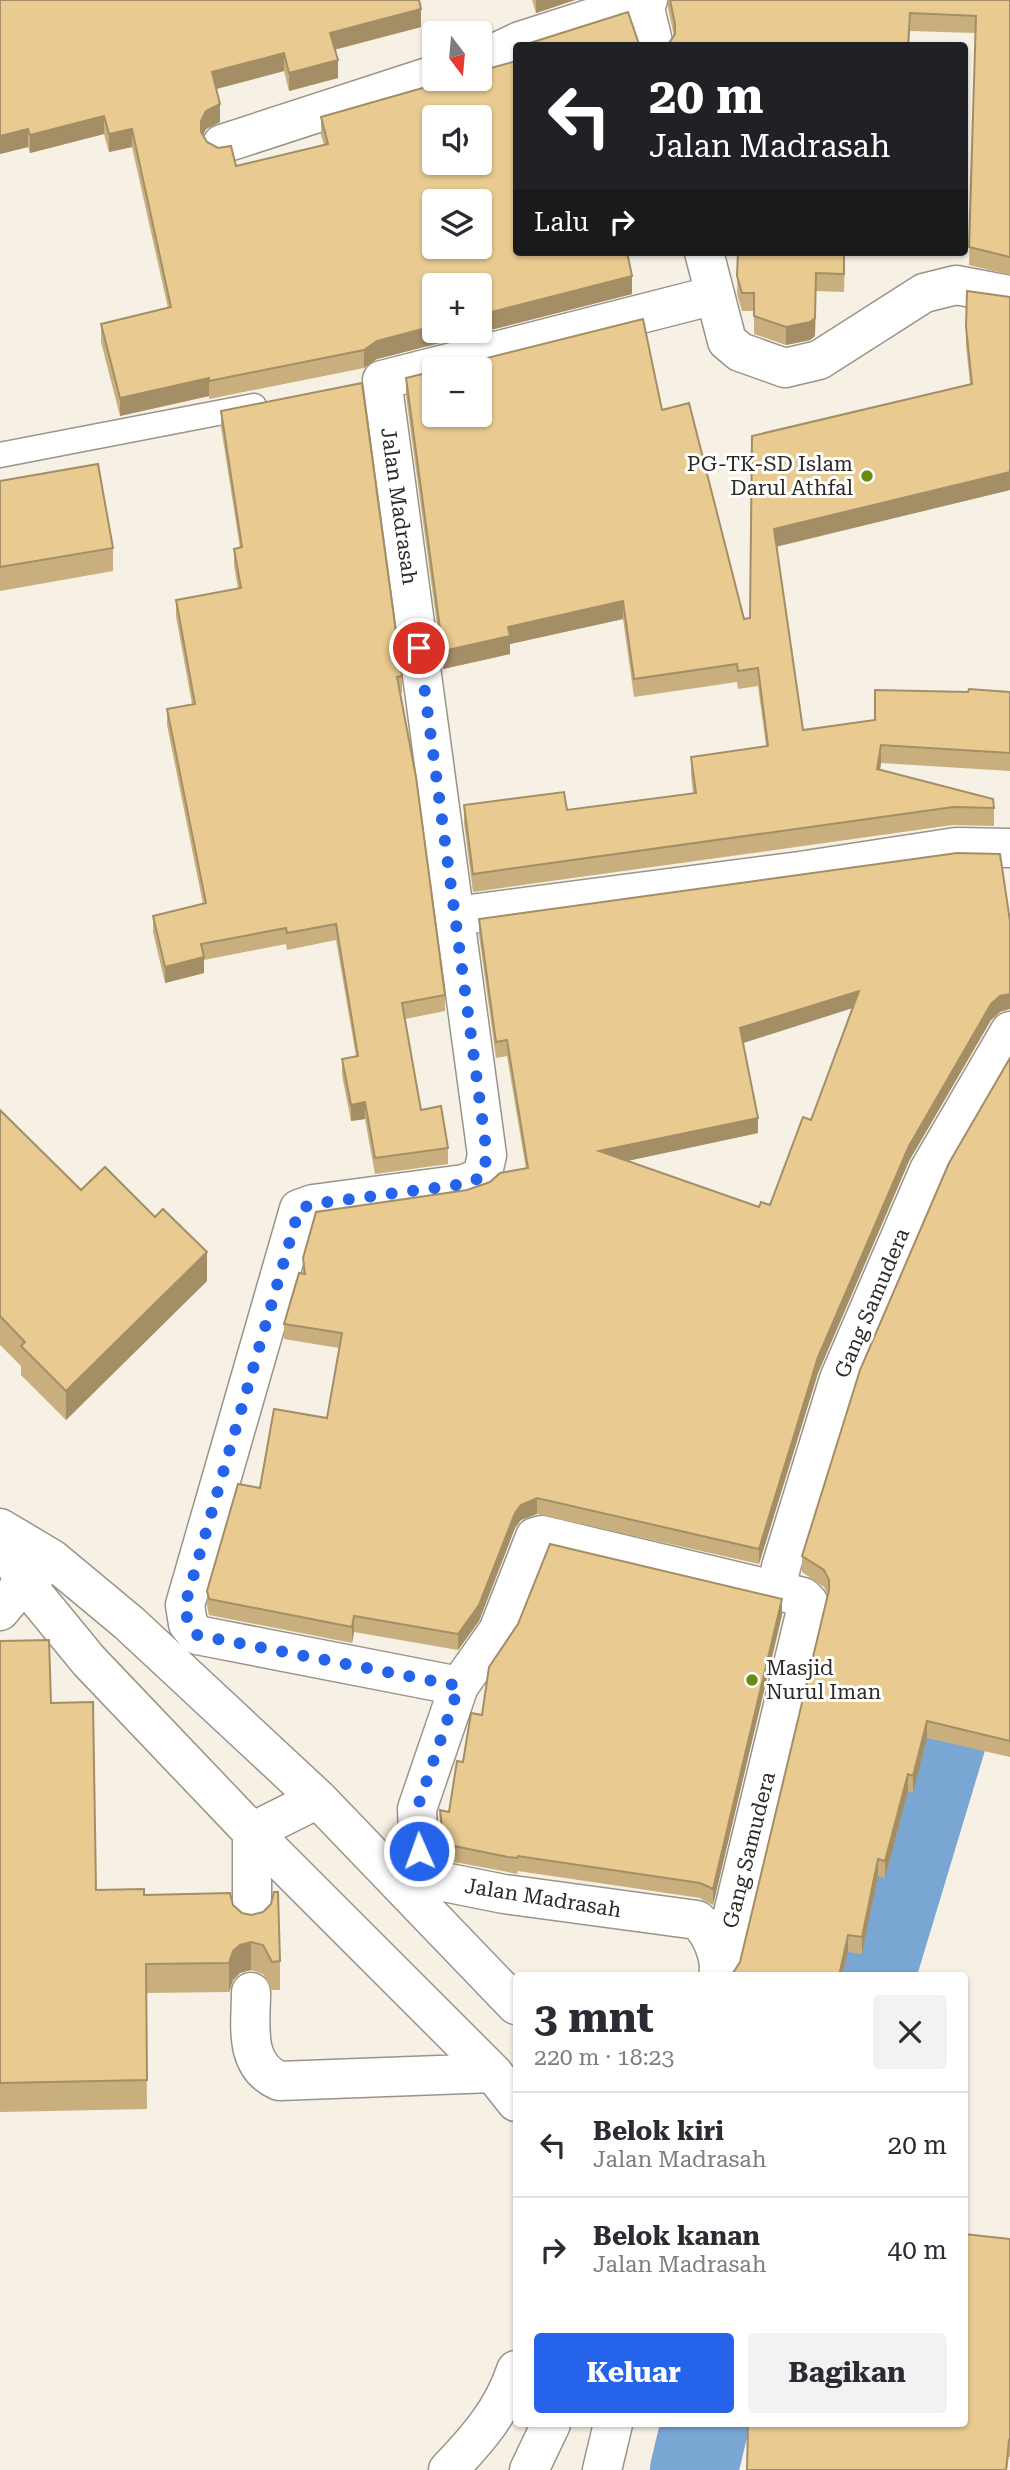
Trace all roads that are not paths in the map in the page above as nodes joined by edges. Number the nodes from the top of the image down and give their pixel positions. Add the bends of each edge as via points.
1 (645, 1) edge
2 (521, 42) edge
3 (653, 42) edge
4 (513, 45) edge
5 (492, 55) edge
6 (422, 79) edge
7 (222, 144) edge
8 (705, 256) edge
9 (715, 295) junction
10 (1010, 295) edge
11 (276, 401) edge
12 (0, 455) edge
13 (1010, 848) edge
14 (455, 916) junction
15 (1010, 1031) edge
16 (0, 1530) edge
17 (38, 1570) junction
18 (776, 1592) junction
19 (0, 1611) edge
20 (459, 1686) junction
21 (318, 1799) junction
22 (252, 1832) junction
23 (251, 1922) edge
24 (719, 1971) edge
25 (251, 1992) dead end
26 (513, 2003) edge
27 (493, 2073) junction
28 (513, 2098) edge
29 (513, 2379) edge
30 (550, 2427) edge
31 (611, 2427) edge
32 (448, 2470) edge
33 (529, 2470) edge
34 (602, 2470) edge

1 - 2 street
1 - 3 street
4 - 5 street
6 - 7 street
8 - 9 street
9 - 10 street via 727,341 740,352 785,368 819,360 924,293 956,285
9 - 14 street, Jalan Madrasah via 369,382
11 - 12 lane
13 - 14 street via 956,847
14 - 20 street, Jalan Madrasah via 487,1155 482,1177 464,1184 299,1209 185,1605 188,1624 197,1635
15 - 18 street, Gang Samudera via 929,1170 839,1380
16 - 17 street
17 - 19 street
17 - 21 street via 129,1623
17 - 22 street via 89,1661
18 - 20 street, Gang Samudera via 542,1535 535,1537 498,1631
18 - 24 street, Gang Samudera via 803,1597 807,1610
20 - 24 street, Jalan Madrasah via 417,1809 424,1866 444,1882 504,1894 697,1920 709,1933
21 - 22 street
21 - 26 street
22 - 23 street
22 - 27 street
25 - 27 street via 251,2045 257,2065 279,2081
27 - 28 street
29 - 32 street via 482,2435
30 - 33 street
31 - 34 street

